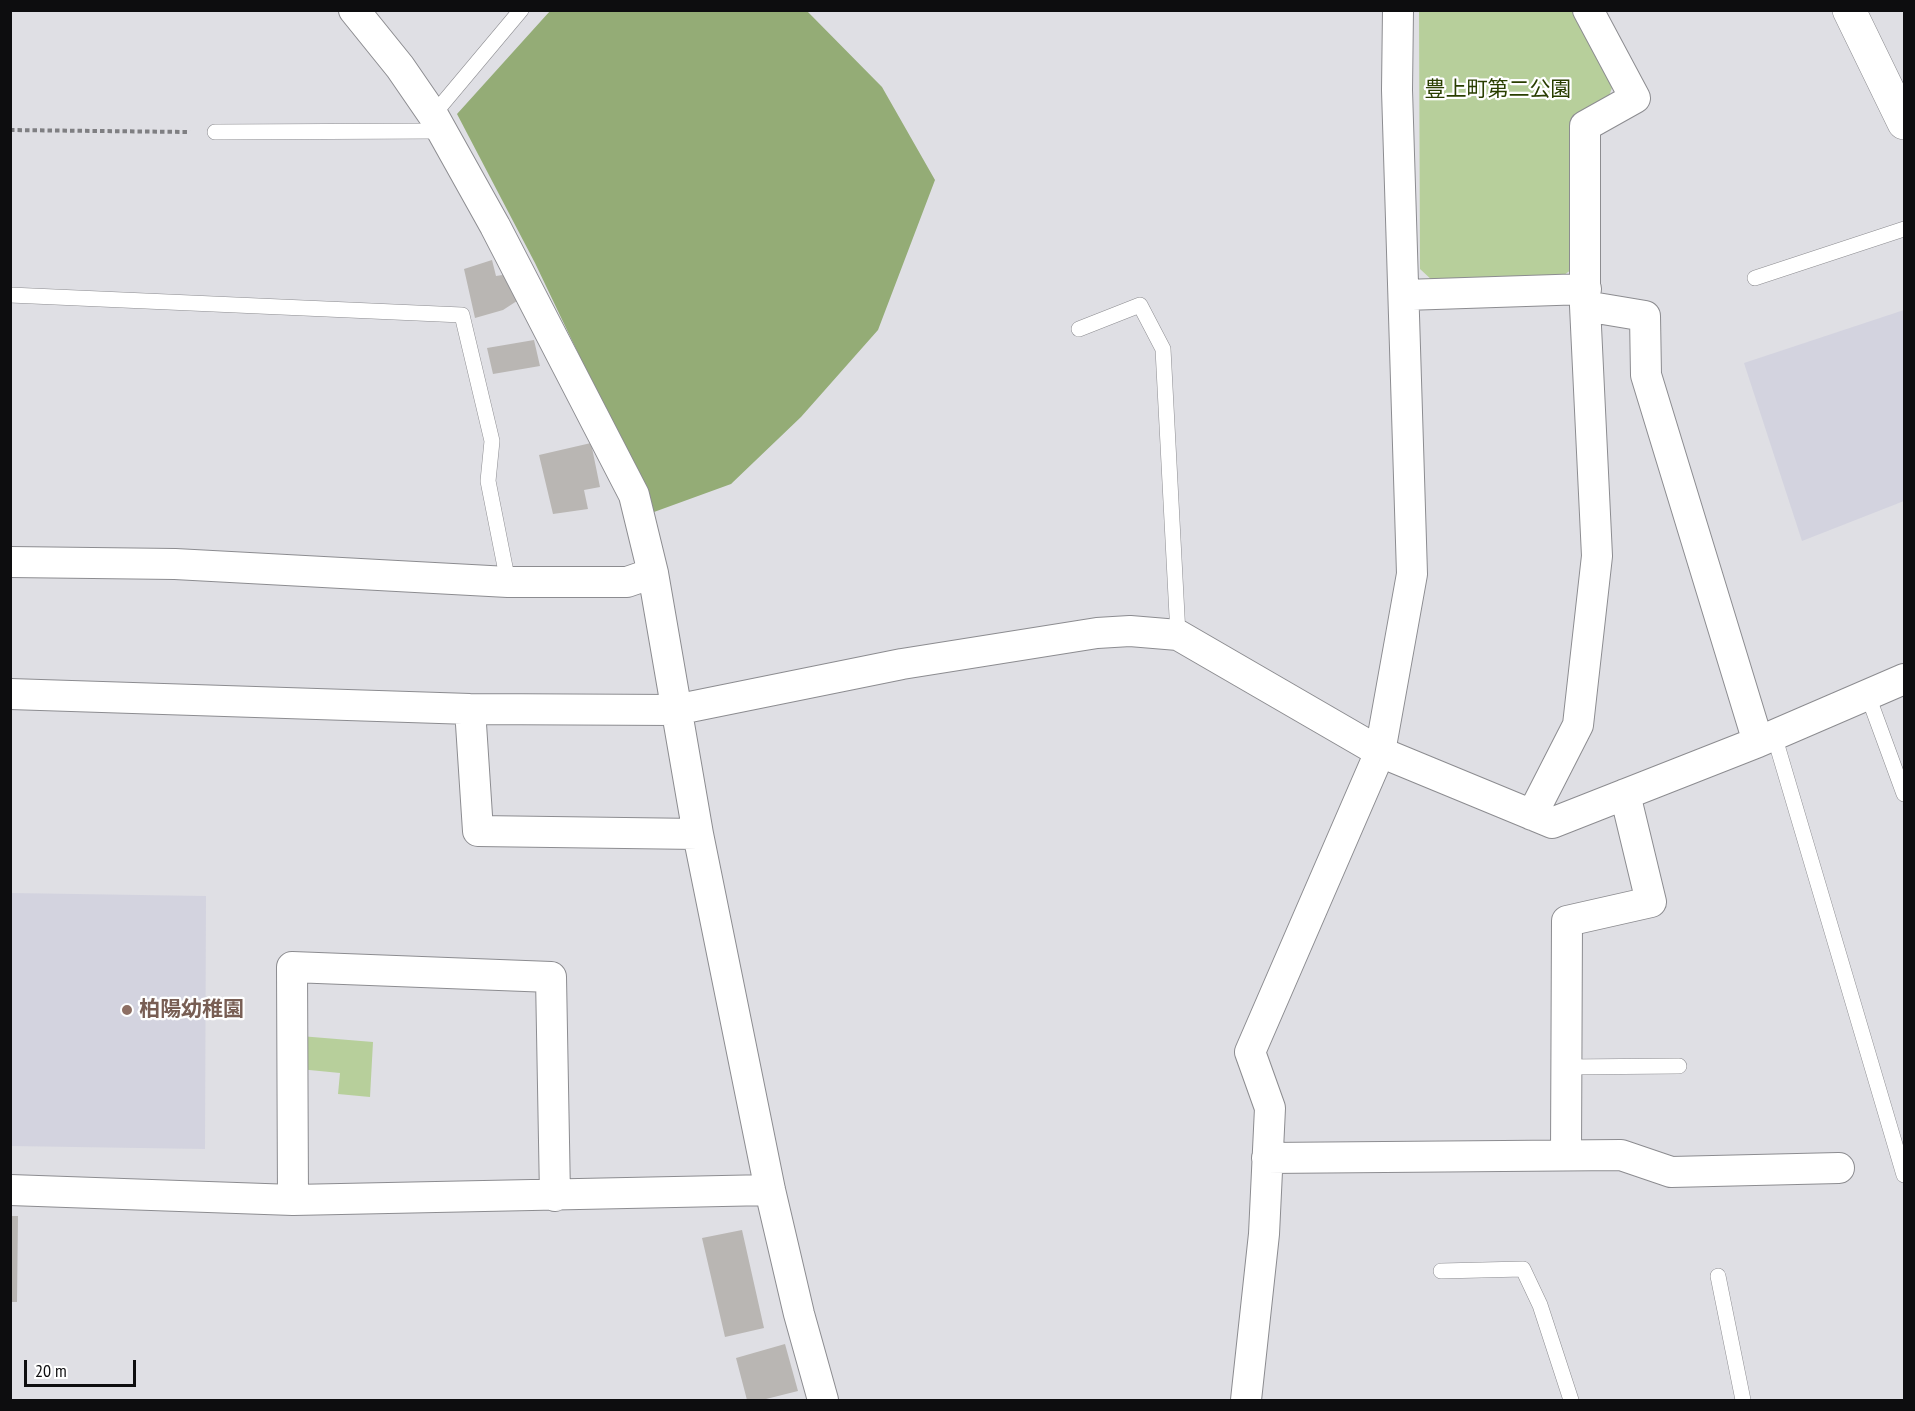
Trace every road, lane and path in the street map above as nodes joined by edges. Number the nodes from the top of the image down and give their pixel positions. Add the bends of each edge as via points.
1 (354, 10) edge
2 (520, 10) edge
3 (1398, 10) edge
4 (1588, 10) edge
5 (1849, 10) edge
6 (436, 123) junction
7 (1905, 123) edge
8 (10, 130) edge
9 (215, 132) joint
10 (1905, 229) edge
11 (1755, 278) dead end
12 (10, 295) edge
13 (1405, 295) junction
14 (1586, 298) junction
15 (1079, 329) dead end
16 (10, 562) edge
17 (653, 573) junction
18 (508, 582) junction
19 (1178, 635) junction
20 (1905, 678) edge
21 (1867, 693) junction
22 (10, 694) edge
23 (470, 709) junction
24 (675, 710) junction
25 (1766, 739) junction
26 (1380, 752) junction
27 (1625, 794) junction
28 (1905, 794) edge
29 (1532, 815) junction
30 (698, 834) junction
31 (1679, 1066) dead end
32 (1566, 1067) junction
33 (1566, 1154) junction
34 (1267, 1158) junction
35 (1839, 1168) dead end
36 (1905, 1175) edge
37 (10, 1190) edge
38 (770, 1190) junction
39 (555, 1196) junction
40 (293, 1200) junction
41 (1441, 1271) dead end
42 (1718, 1276) dead end
43 (823, 1401) edge
44 (1246, 1401) edge
45 (1571, 1401) edge
46 (1743, 1401) edge

1 - 6 street via 400,67
2 - 6 lane
3 - 13 street
4 - 14 street via 1635,98 1585,126
5 - 7 street
6 - 9 lane
6 - 17 street via 617,458 634,495
8 - 9 path
10 - 11 lane
12 - 18 lane via 462,315 492,441 488,481
13 - 14 street
13 - 26 street via 1412,574
14 - 25 street via 1645,316 1646,375
14 - 29 street via 1597,556 1578,725
15 - 19 lane via 1140,305 1163,349
16 - 18 street via 175,564
17 - 18 street via 627,582
17 - 24 street
19 - 24 street via 1097,633 902,664
19 - 26 street
20 - 21 street
21 - 25 street
21 - 28 lane
22 - 23 street
23 - 24 street
23 - 30 street via 478,831
24 - 30 street
25 - 27 street
25 - 36 lane
26 - 29 street
26 - 34 street via 1250,1052 1270,1108
27 - 29 street via 1552,823
27 - 32 street via 1651,902 1567,921
30 - 38 street
31 - 32 lane
32 - 33 street
33 - 34 street
33 - 35 street via 1621,1155 1671,1172
34 - 44 street via 1264,1234
37 - 40 street
38 - 39 street
38 - 43 street
39 - 40 street
39 - 40 street via 551,977 292,967
41 - 45 lane via 1523,1269 1540,1305
42 - 46 lane

